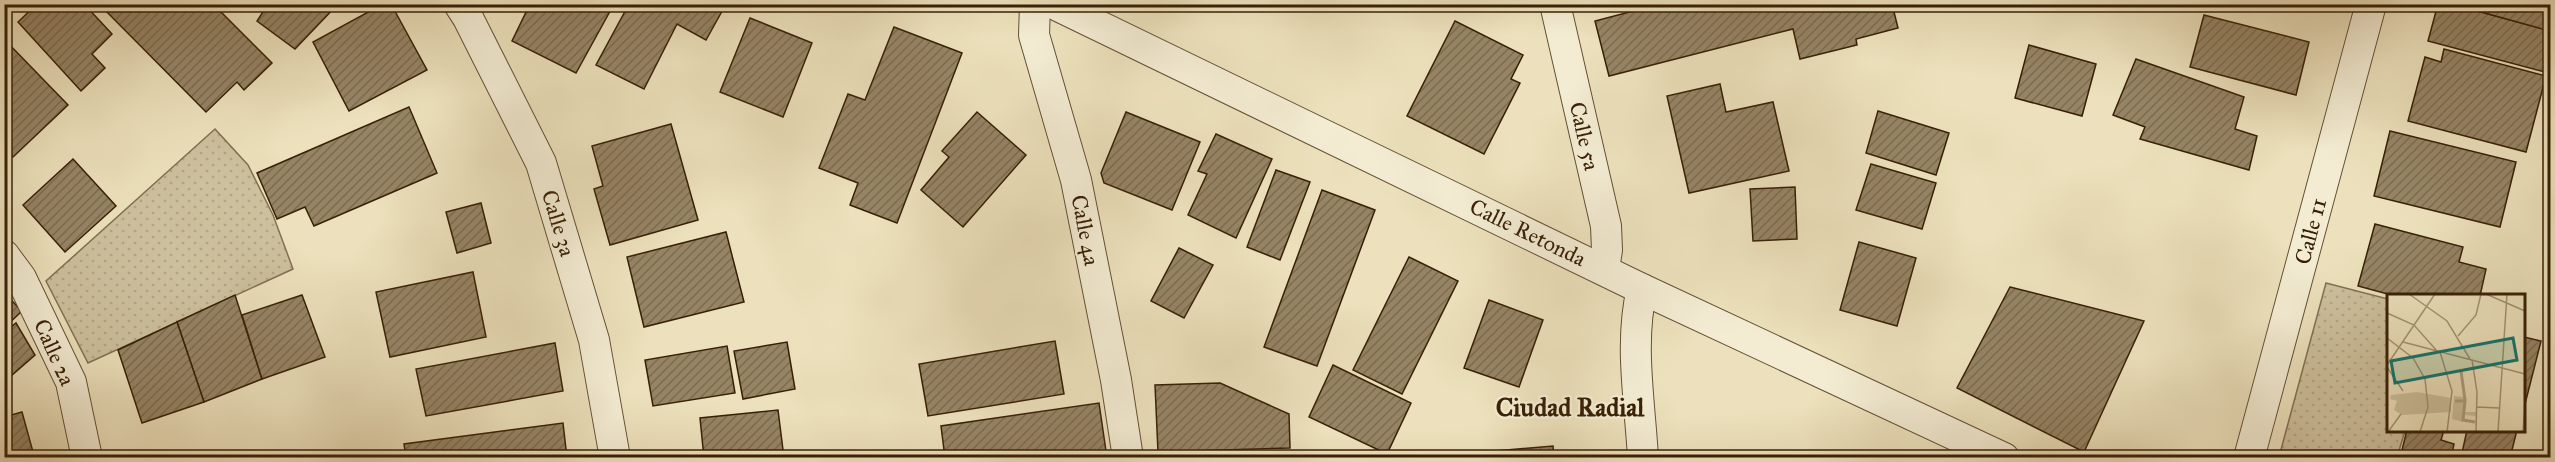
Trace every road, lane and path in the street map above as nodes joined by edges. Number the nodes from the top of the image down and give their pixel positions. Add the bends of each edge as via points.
1 (459, 4) edge
2 (1035, 4) edge
3 (1054, 4) edge
4 (1555, 4) edge
5 (2371, 4) edge
6 (4, 255) edge
7 (1604, 269) junction
8 (1642, 289) junction
9 (87, 458) edge
10 (615, 458) edge
11 (1128, 458) edge
12 (1643, 458) edge
13 (2004, 458) edge
14 (2249, 458) edge

1 - 10 street, Calle 3a via 541,163 594,340
2 - 11 street, Calle 4a via 1034,35 1076,180
3 - 7 street, Calle Retonda
4 - 7 street, Calle 5a via 1606,226
5 - 14 street, Calle 11
6 - 9 street, Calle 2a via 21,278 71,382
7 - 8 street, Calle Retonda
8 - 12 street via 1635,335
8 - 13 street, Calle Retonda

